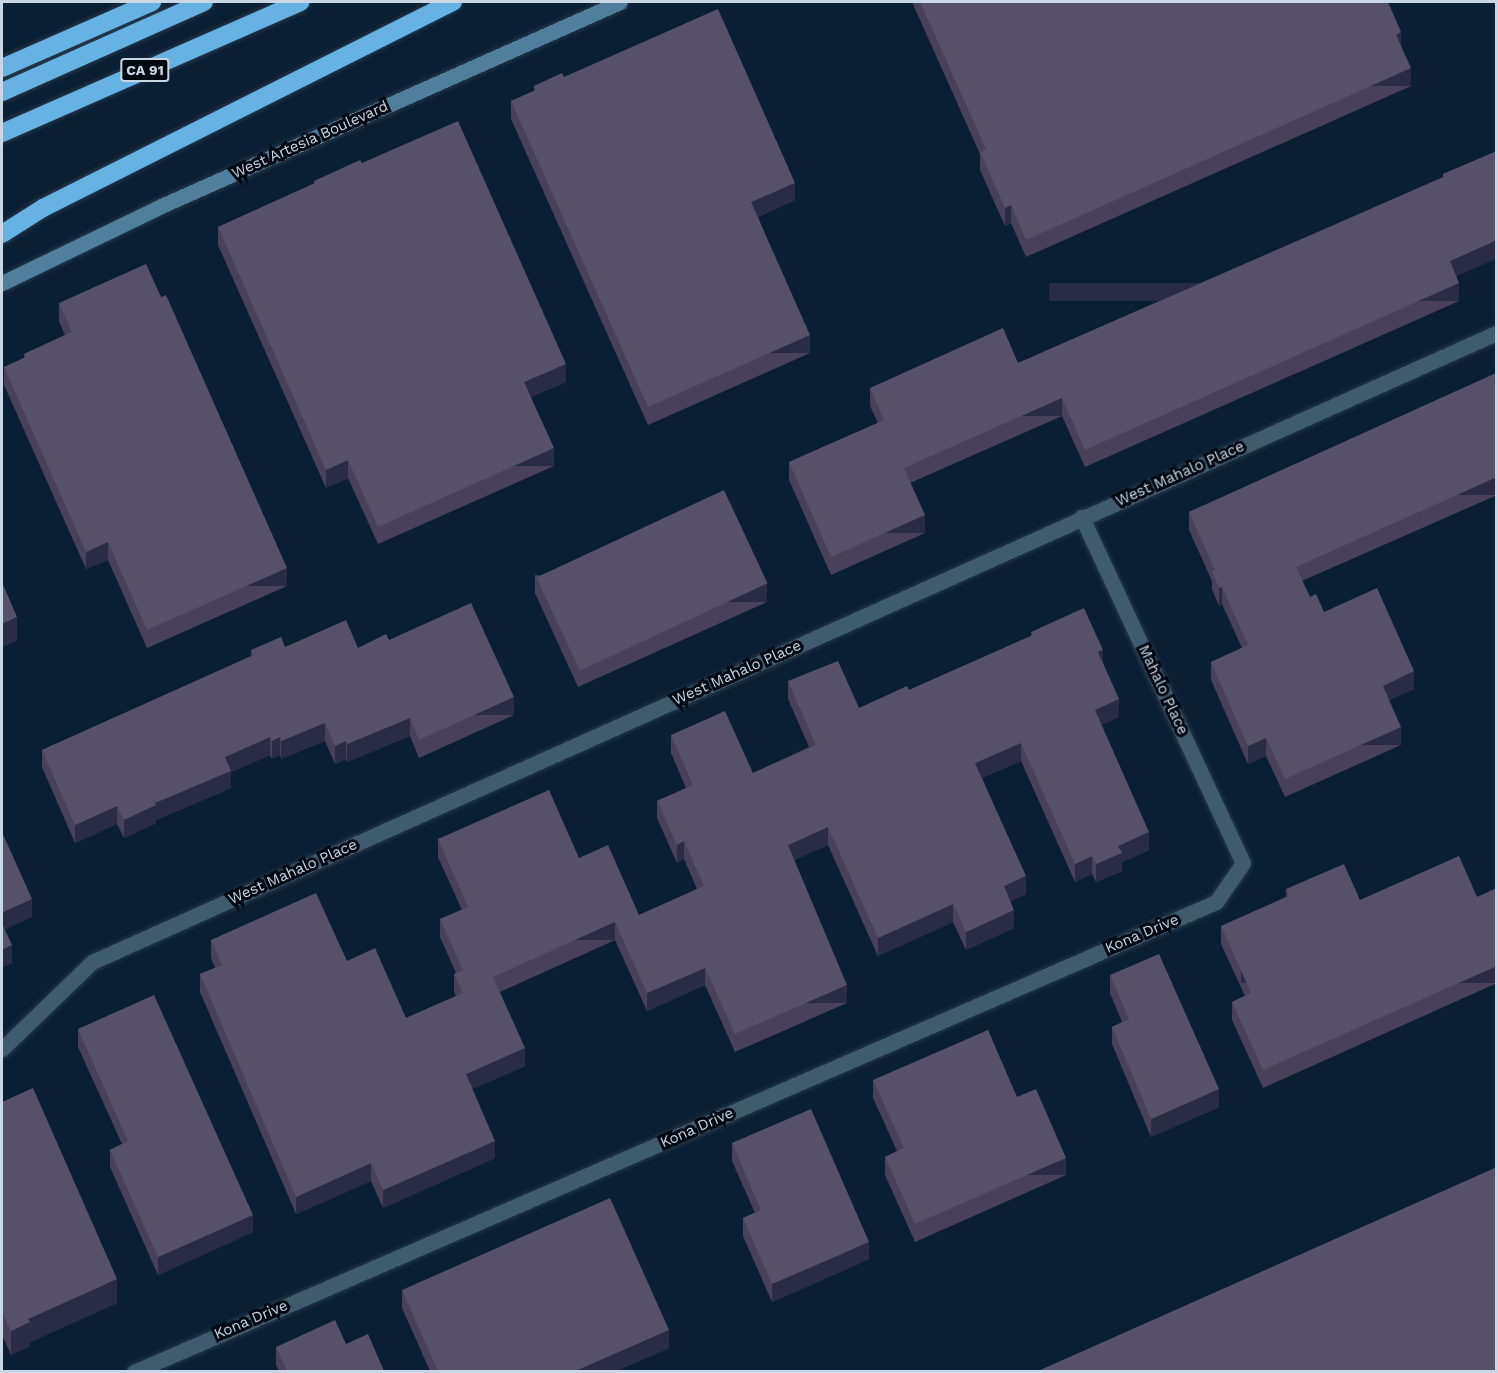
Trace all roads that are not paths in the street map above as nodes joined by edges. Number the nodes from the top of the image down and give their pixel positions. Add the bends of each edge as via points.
1 (152, 2) edge
2 (204, 2) edge
3 (453, 2) edge
4 (620, 2) edge
5 (294, 3) edge
6 (2, 68) edge
7 (2, 92) edge
8 (2, 133) edge
9 (2, 234) edge
10 (2, 283) edge
11 (1497, 333) edge
12 (1082, 517) junction
13 (1243, 863) joint
14 (2, 1049) edge
15 (134, 1371) edge

1 - 6 highway
2 - 7 highway
3 - 9 highway via 43,208
4 - 10 main road, West Artesia Boulevard via 161,206
5 - 8 highway, CA 91
11 - 12 street, West Mahalo Place
12 - 13 street, Mahalo Place
12 - 14 street, West Mahalo Place via 92,962
13 - 15 street, Kona Drive via 1216,902

